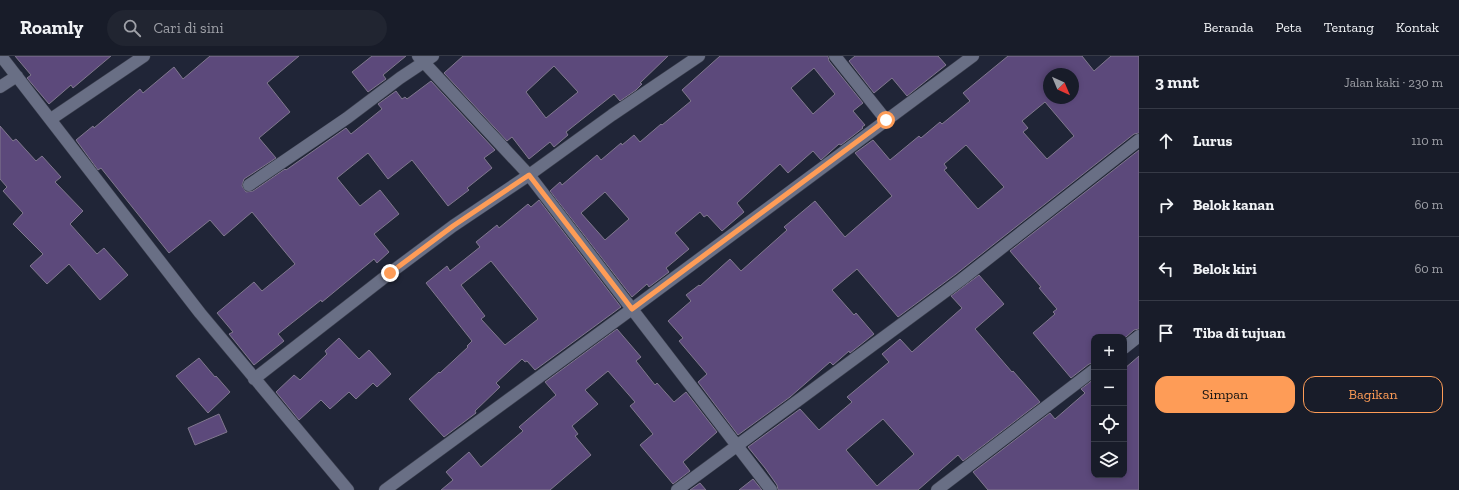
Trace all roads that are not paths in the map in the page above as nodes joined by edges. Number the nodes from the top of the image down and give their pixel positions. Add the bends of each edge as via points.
1 (1, 56) edge
2 (144, 56) edge
3 (699, 56) edge
4 (835, 56) edge
5 (973, 56) edge
6 (425, 58) edge
7 (17, 76) junction
8 (0, 87) edge
9 (51, 119) junction
10 (886, 120) junction
11 (1139, 140) edge
12 (529, 175) junction
13 (249, 185) dead end
14 (632, 309) junction
15 (1139, 336) edge
16 (1127, 346) edge
17 (1091, 372) edge
18 (254, 379) junction
19 (736, 447) junction
20 (348, 490) edge
21 (385, 490) edge
22 (677, 490) edge
23 (771, 490) edge
24 (937, 490) edge

1 - 7 street
2 - 9 street
3 - 12 street
4 - 10 street
5 - 10 street
6 - 12 street
6 - 13 street via 347,118
7 - 8 street
7 - 9 street
9 - 18 street
10 - 14 street
11 - 19 street via 961,280
12 - 14 street
12 - 18 street via 453,226
14 - 19 street
14 - 21 street
15 - 16 street
17 - 24 street
18 - 20 street
19 - 22 street
19 - 23 street

